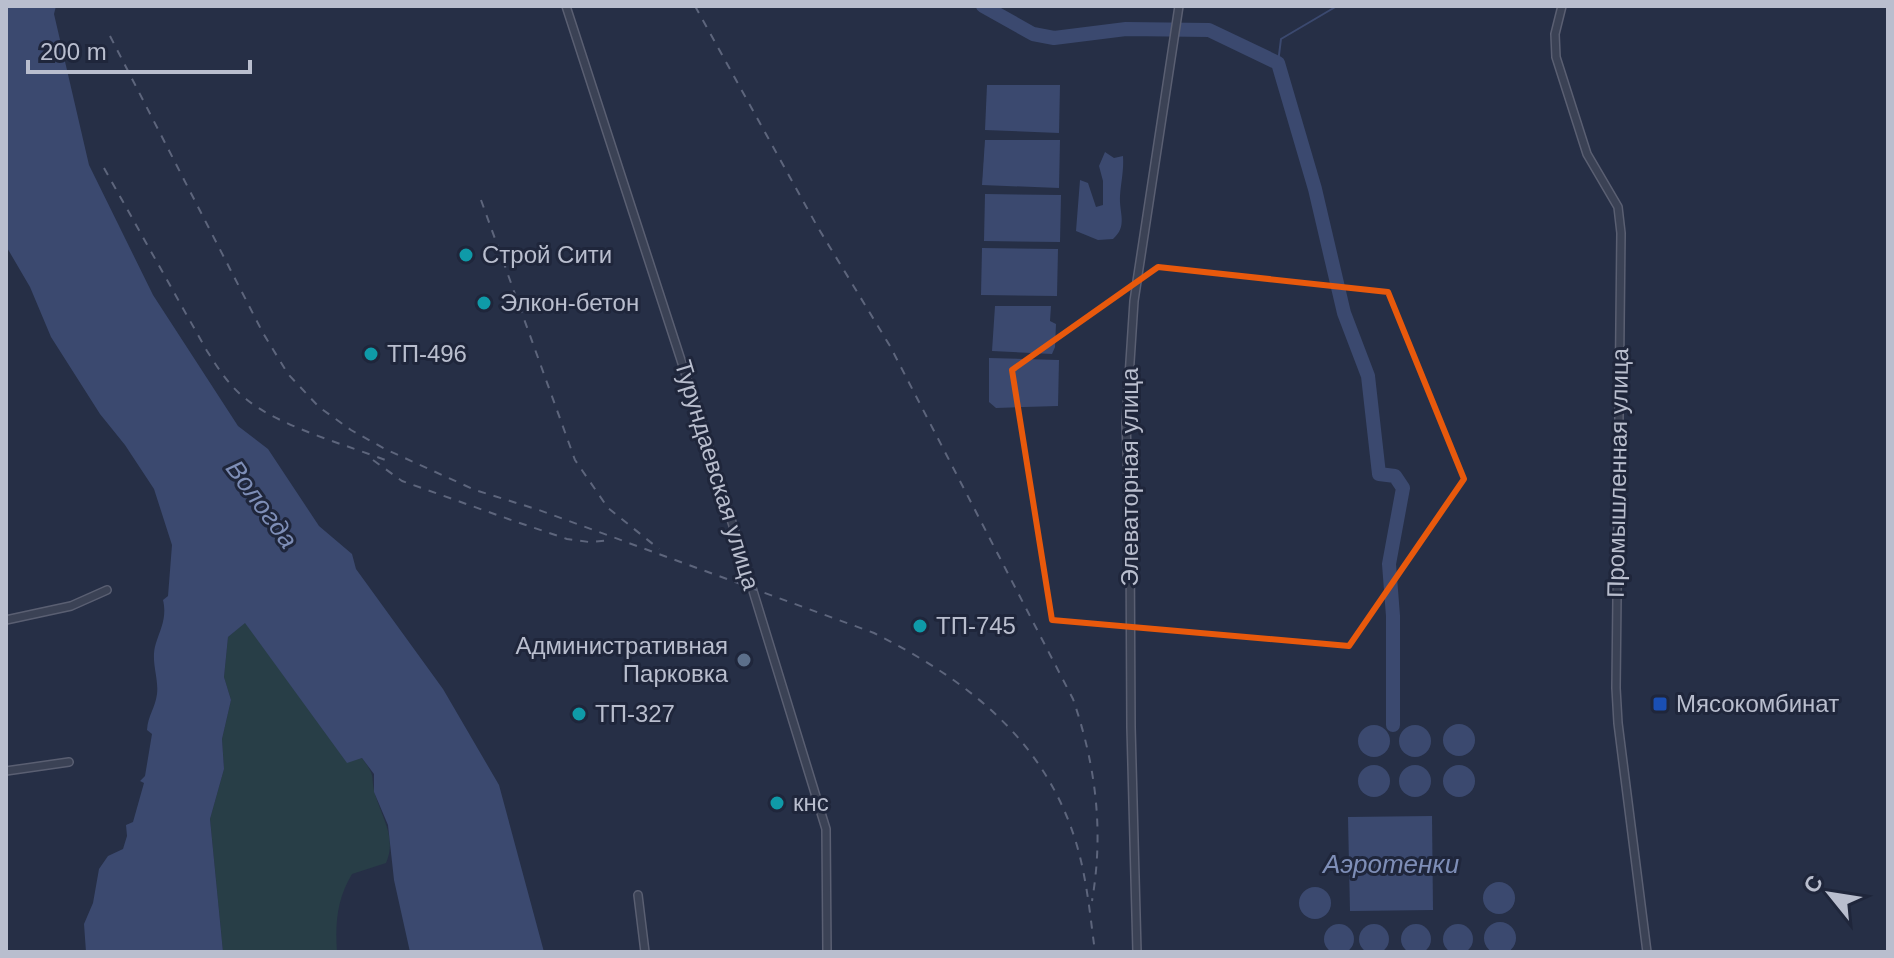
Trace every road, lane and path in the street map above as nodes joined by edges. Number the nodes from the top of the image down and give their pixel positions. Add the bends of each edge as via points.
1 (566, 6) edge
2 (1179, 6) edge
3 (1562, 6) edge
4 (107, 590) dead end
5 (6, 620) edge
6 (69, 762) dead end
7 (6, 771) edge
8 (638, 895) dead end
9 (645, 952) edge
10 (827, 952) edge
11 (1137, 952) edge
12 (1647, 952) edge

1 - 10 street, Турундаевская улица via 826,829
2 - 11 street, Элеваторная улица via 1134,301 1126,423
3 - 12 street, Промышленная улица via 1556,57 1587,154 1618,207 1621,233 1617,699
4 - 5 street via 71,606
6 - 7 street
8 - 9 street

